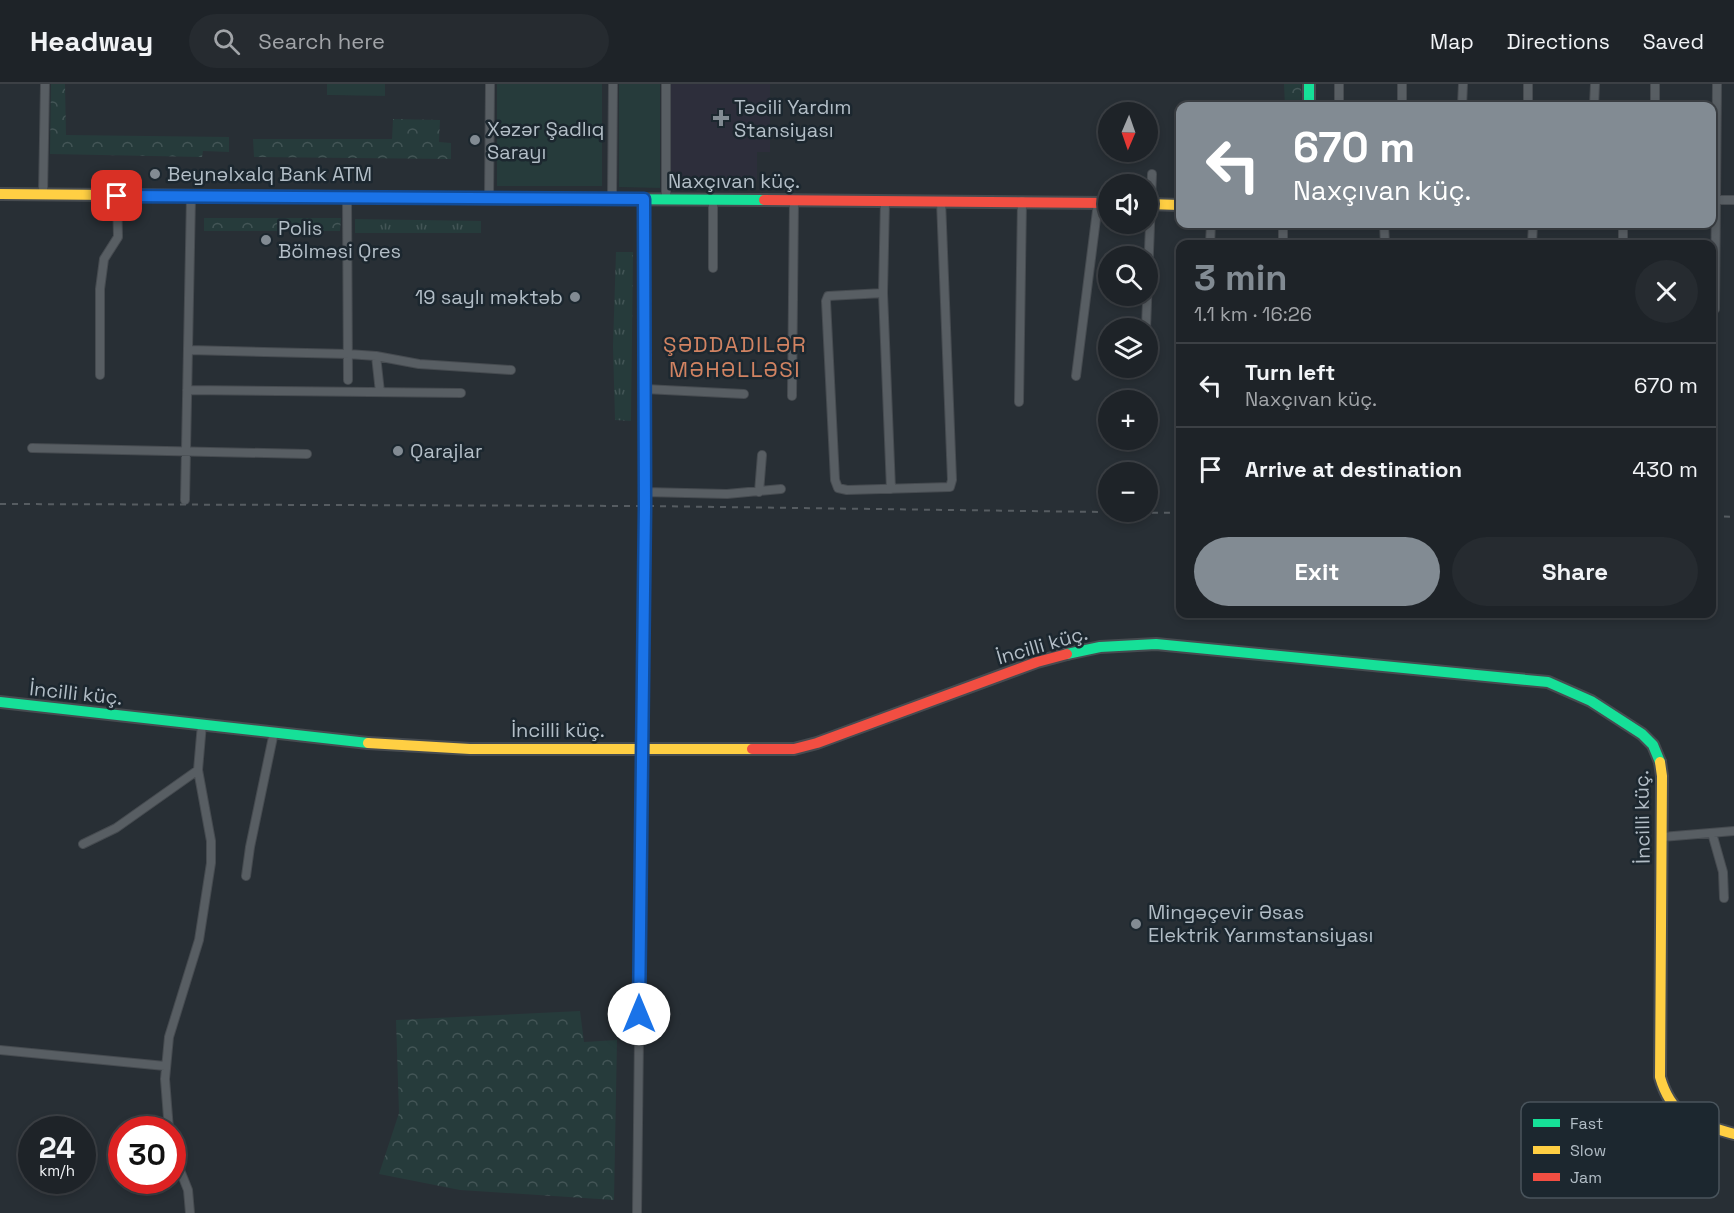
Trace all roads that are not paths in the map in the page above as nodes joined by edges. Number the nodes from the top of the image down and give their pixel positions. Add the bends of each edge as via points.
1 (45, 84) edge
2 (490, 84) edge
3 (613, 84) edge
4 (666, 84) edge
5 (1309, 84) edge
6 (1339, 84) edge
7 (1402, 84) edge
8 (1463, 84) edge
9 (1528, 84) edge
10 (1594, 84) edge
11 (1655, 84) edge
12 (1717, 84) edge
13 (1309, 102) edge
14 (1339, 102) edge
15 (1402, 102) edge
16 (1462, 102) edge
17 (1528, 102) edge
18 (1594, 102) edge
19 (1655, 102) edge
20 (1716, 123) edge
21 (0, 194) edge
22 (43, 194) junction
23 (117, 196) junction
24 (191, 196) junction
25 (347, 198) junction
26 (489, 199) junction
27 (612, 199) junction
28 (644, 199) junction
29 (666, 199) junction
30 (712, 199) junction
31 (794, 200) junction
32 (1716, 200) edge
33 (1734, 200) edge
34 (885, 201) junction
35 (941, 201) junction
36 (1022, 201) junction
37 (1098, 203) edge
38 (1158, 204) edge
39 (1176, 205) edge
40 (1098, 234) edge
41 (1148, 234) edge
42 (713, 268) dead end
43 (883, 293) junction
44 (1146, 318) edge
45 (189, 350) junction
46 (348, 354) junction
47 (376, 356) junction
48 (511, 370) dead end
49 (100, 375) dead end
50 (1076, 376) dead end
51 (348, 381) dead end
52 (645, 389) junction
53 (188, 390) junction
54 (380, 392) junction
55 (461, 393) dead end
56 (744, 394) dead end
57 (792, 396) dead end
58 (1019, 402) dead end
59 (33, 448) dead end
60 (186, 452) junction
61 (307, 454) dead end
62 (762, 455) dead end
63 (781, 489) dead end
64 (891, 489) junction
65 (645, 492) junction
66 (759, 492) junction
67 (185, 500) dead end
68 (0, 702) edge
69 (202, 724) junction
70 (274, 732) junction
71 (641, 748) junction
72 (198, 770) junction
73 (1734, 831) edge
74 (1712, 833) junction
75 (1662, 837) junction
76 (83, 844) dead end
77 (246, 876) dead end
78 (1724, 898) dead end
79 (0, 1050) edge
80 (165, 1066) junction
81 (1668, 1102) edge
82 (167, 1116) edge
83 (1719, 1129) edge
84 (1734, 1134) edge
85 (186, 1185) edge
86 (190, 1213) edge
87 (637, 1213) edge

1 - 22 street
2 - 26 street
3 - 27 street
4 - 29 street
5 - 13 street
6 - 14 street
7 - 15 street
8 - 16 street
9 - 17 street
10 - 18 street
11 - 19 street
12 - 20 street
21 - 22 street, Naxçıvan küç.
22 - 23 street, Naxçıvan küç.
23 - 24 street, Naxçıvan küç.
23 - 49 street via 118,237 104,259 100,289
24 - 25 street, Naxçıvan küç.
24 - 45 street
25 - 26 street, Naxçıvan küç.
25 - 46 street
26 - 27 street, Naxçıvan küç.
27 - 28 street, Naxçıvan küç.
28 - 29 street, Naxçıvan küç.
28 - 52 street
29 - 30 street, Naxçıvan küç.
30 - 31 street, Naxçıvan küç.
30 - 42 street
31 - 34 street, Naxçıvan küç.
31 - 57 street
32 - 33 street
34 - 35 street, Naxçıvan küç.
34 - 43 street
35 - 36 street, Naxçıvan küç.
35 - 64 street via 952,480 950,487 945,488
36 - 37 street, Naxçıvan küç.
36 - 58 street
38 - 39 street
40 - 50 street
41 - 44 street
43 - 64 street
43 - 64 street via 828,296 826,301 835,480 838,488 847,490
45 - 46 street
45 - 53 street
46 - 47 street
46 - 51 street
47 - 48 street via 419,364
47 - 54 street
52 - 56 street
52 - 65 street
53 - 54 street
53 - 60 street
54 - 55 street
59 - 60 street
60 - 61 street
60 - 67 street
62 - 66 street
63 - 66 street
65 - 66 street
65 - 71 street
68 - 69 street, İncilli küç.
69 - 70 street, İncilli küç.
69 - 72 street
70 - 71 street, İncilli küç. via 470,749
70 - 77 street
71 - 75 street, İncilli küç. via 794,749 1069,653 1125,645 1200,647 1515,677 1567,689 1600,706 1653,745 1662,776
71 - 87 street
72 - 76 street via 116,828
72 - 80 street via 211,841 211,863 199,940 168,1037
73 - 74 street
74 - 75 street
74 - 78 street via 1723,872
75 - 81 street, İncilli küç. via 1660,1077
79 - 80 street
80 - 82 street
83 - 84 street, İncilli küç.
85 - 86 street

